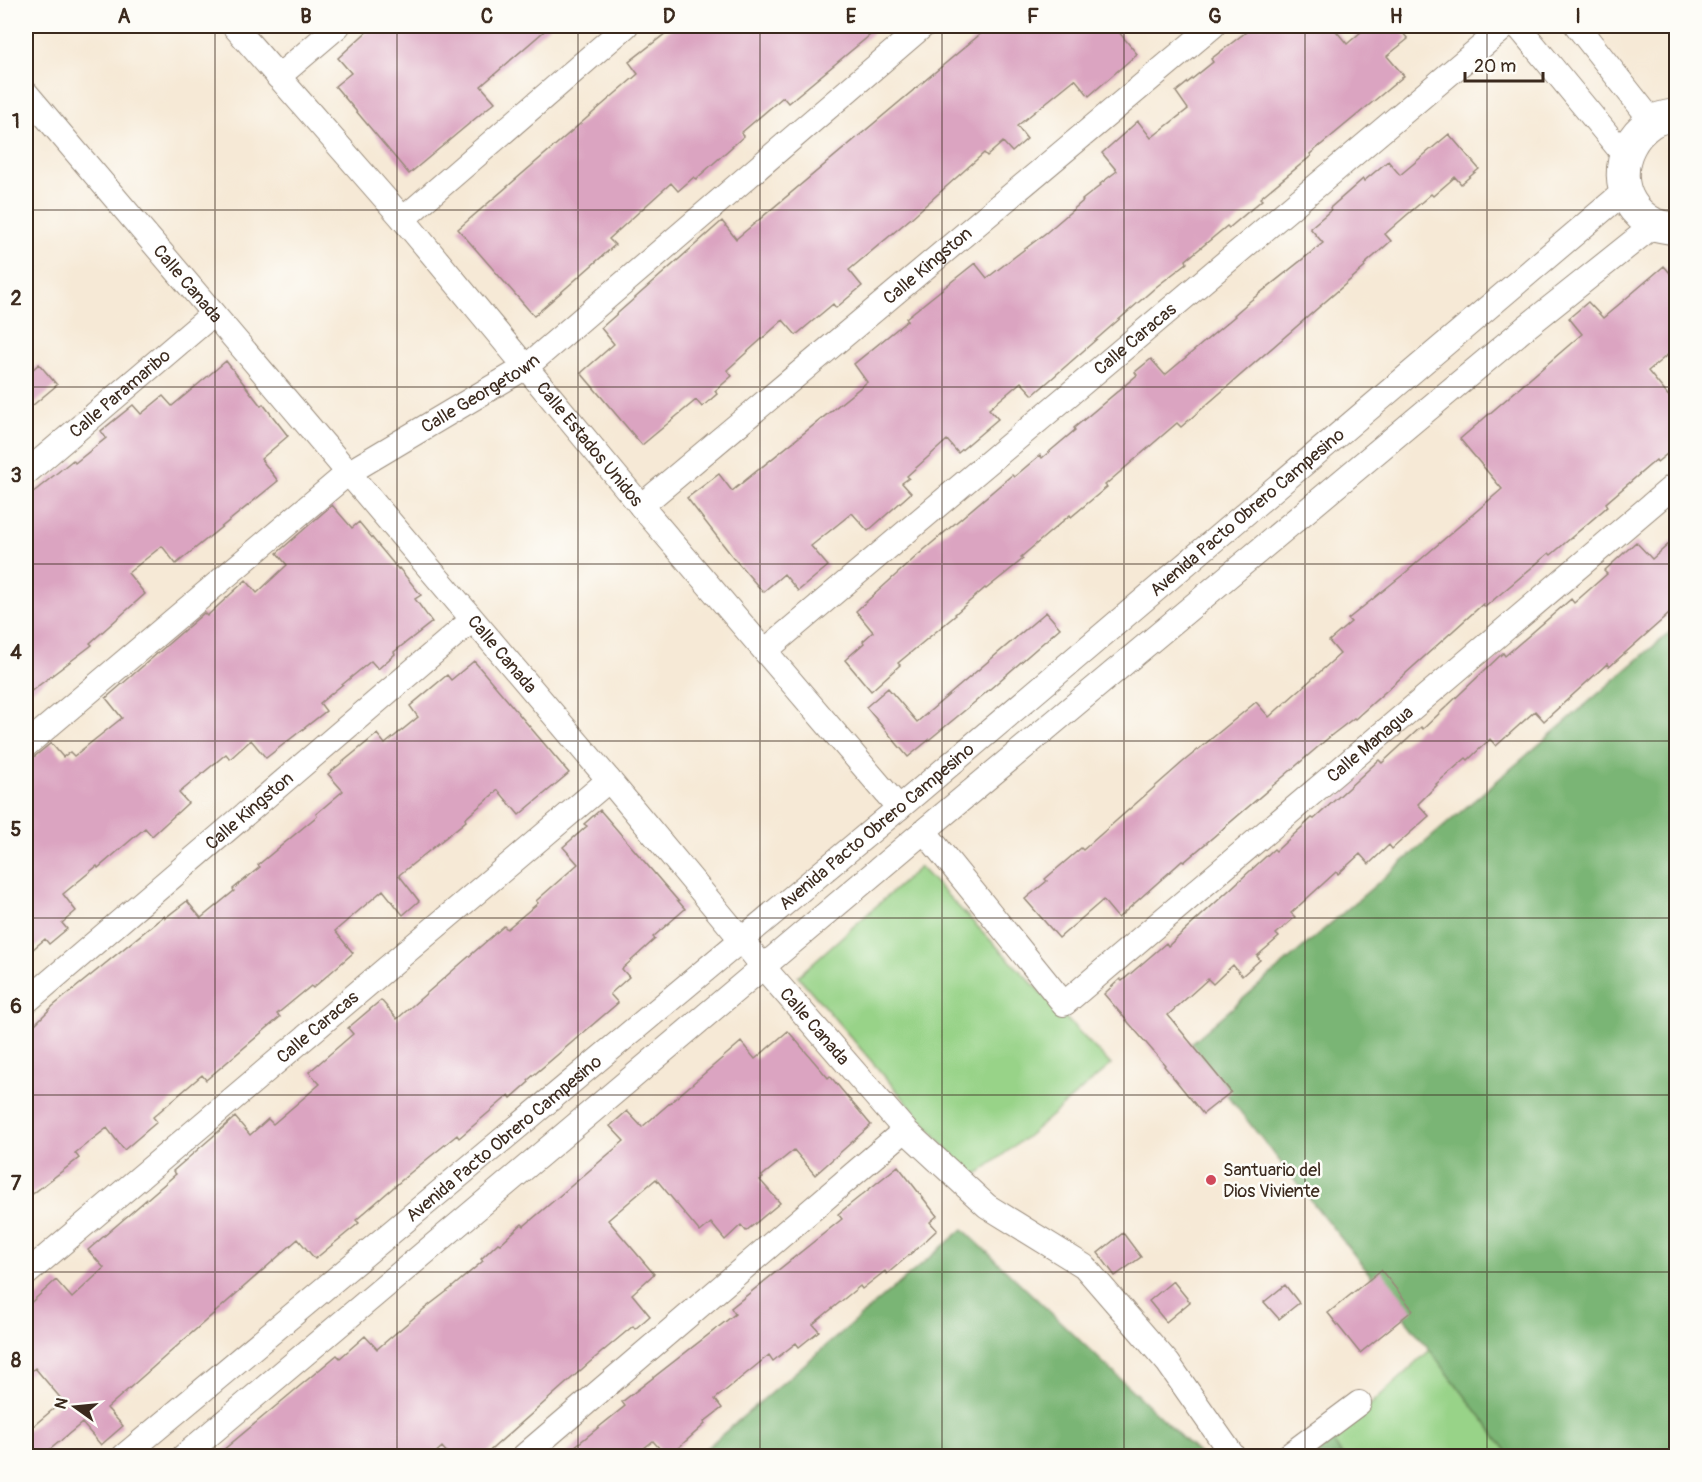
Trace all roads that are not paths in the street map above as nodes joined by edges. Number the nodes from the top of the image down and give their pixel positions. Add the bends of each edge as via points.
1 (234, 26) edge
2 (338, 26) edge
3 (626, 26) edge
4 (923, 26) edge
5 (1213, 26) edge
6 (1506, 26) edge
7 (1518, 26) edge
8 (1577, 26) edge
9 (278, 77) junction
10 (26, 93) edge
11 (1664, 118) edge
12 (1624, 156) junction
13 (1625, 191) junction
14 (403, 219) junction
15 (1665, 227) edge
16 (213, 314) junction
17 (526, 367) junction
18 (26, 472) edge
19 (348, 473) junction
20 (1677, 484) edge
21 (641, 506) junction
22 (472, 620) junction
23 (765, 651) junction
24 (26, 745) edge
25 (609, 780) junction
26 (899, 808) junction
27 (924, 831) junction
28 (741, 939) junction
29 (764, 968) junction
30 (26, 1002) edge
31 (905, 1130) junction
32 (26, 1274) edge
33 (1359, 1403) dead end
34 (124, 1456) edge
35 (184, 1456) edge
36 (524, 1456) edge
37 (1233, 1456) edge
38 (1288, 1456) edge

1 - 9 street, Calle Estados Unidos
2 - 9 street
3 - 14 street
4 - 17 street, Calle Georgetown
5 - 21 street, Calle Kingston
6 - 23 street, Calle Caracas
7 - 12 street
8 - 11 street
9 - 14 street, Calle Estados Unidos
10 - 16 street, Calle Canada
11 - 12 street via 1635,136
12 - 13 street
13 - 15 street via 1636,211
13 - 26 street, Avenida Pacto Obrero Campesino
14 - 17 street, Calle Estados Unidos
15 - 27 street, Avenida Pacto Obrero Campesino via 1525,328
16 - 18 street, Calle Paramaribo
16 - 19 street, Calle Canada
17 - 19 street, Calle Georgetown
17 - 21 street, Calle Estados Unidos
19 - 22 street, Calle Canada
19 - 24 street, Calle Georgetown
20 - 27 street, Calle Managua via 1064,1004
21 - 23 street, Calle Estados Unidos
22 - 25 street, Calle Canada
22 - 30 street, Calle Kingston
23 - 26 street, Calle Estados Unidos
25 - 28 street, Calle Canada
25 - 32 street, Calle Caracas
26 - 28 street, Avenida Pacto Obrero Campesino
27 - 29 street, Avenida Pacto Obrero Campesino
28 - 29 street, Calle Canada
28 - 34 street, Avenida Pacto Obrero Campesino
29 - 31 street, Calle Canada
29 - 35 street, Avenida Pacto Obrero Campesino
31 - 36 street
31 - 37 street, Calle Canada via 987,1206 1084,1266 1168,1363
33 - 38 street

